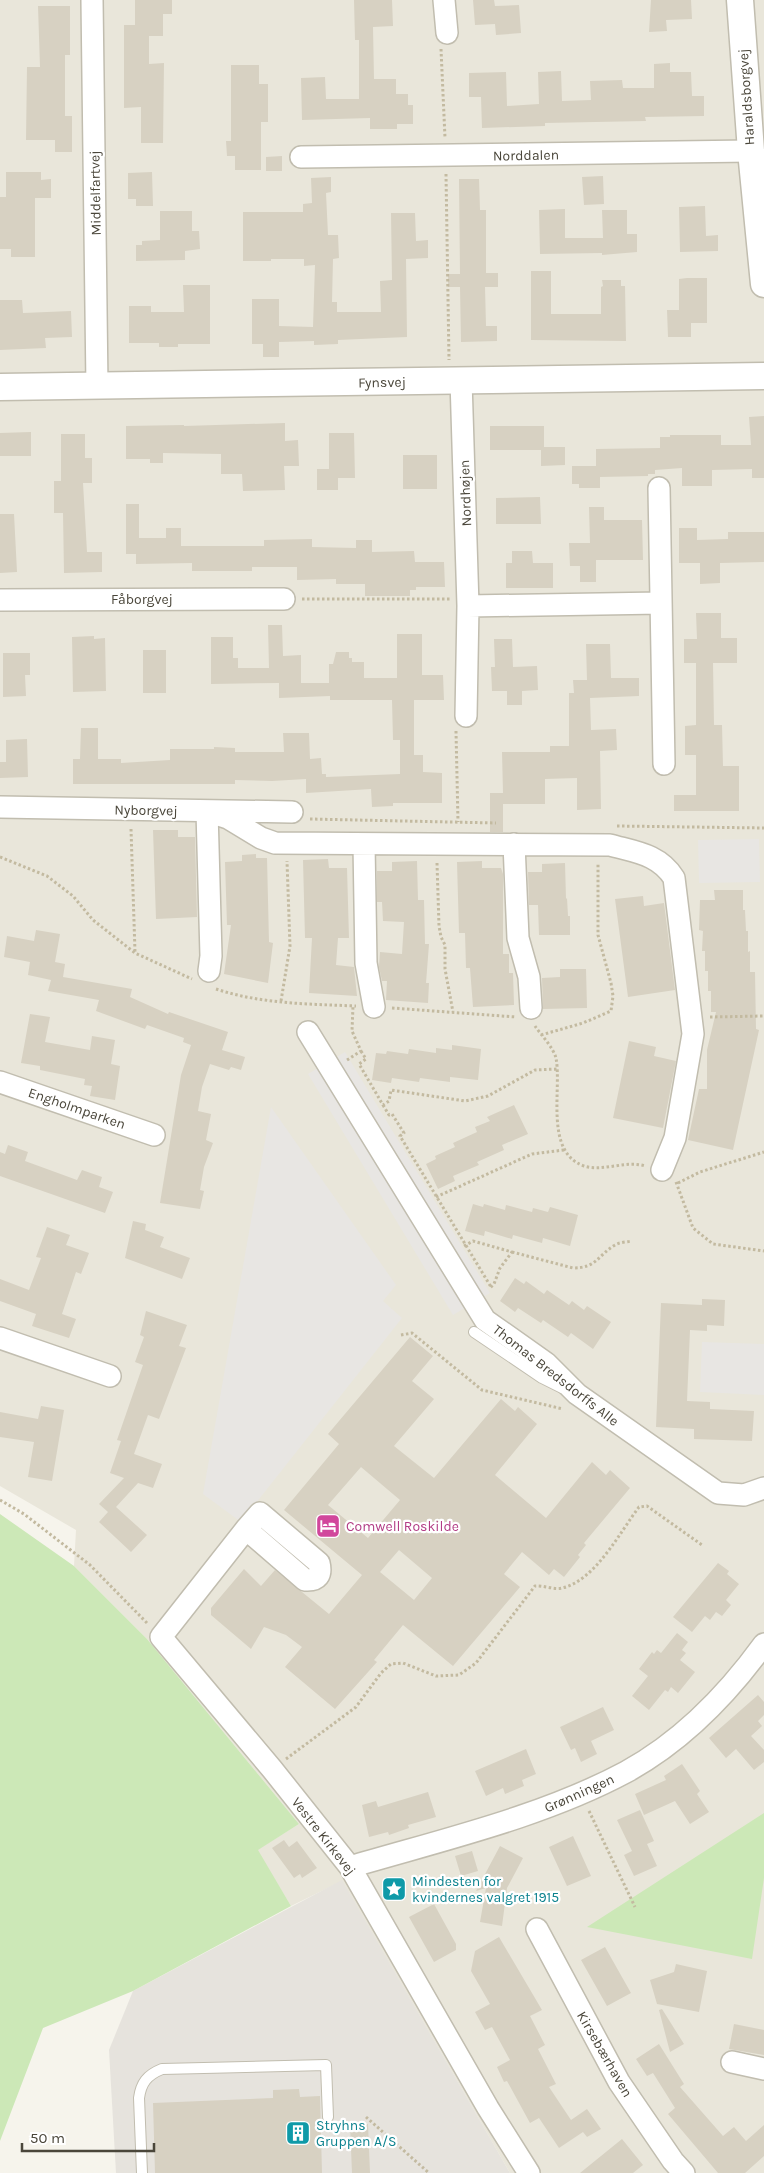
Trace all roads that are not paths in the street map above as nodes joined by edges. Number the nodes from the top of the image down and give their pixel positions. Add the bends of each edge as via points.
1 (92, 0) edge
2 (444, 0) edge
3 (740, 0) edge
4 (447, 33) road end
5 (750, 151) junction
6 (301, 157) dead end
7 (763, 254) edge
8 (764, 284) edge
9 (764, 376) edge
10 (455, 380) junction
11 (97, 386) junction
12 (0, 387) edge
13 (659, 488) dead end
14 (284, 598) road end
15 (0, 600) edge
16 (661, 603) junction
17 (468, 606) junction
18 (466, 716) road end
19 (664, 764) dead end
20 (0, 807) edge
21 (207, 811) junction
22 (292, 812) road end
23 (364, 844) junction
24 (514, 844) junction
25 (204, 979) road end
26 (364, 1006) road end
27 (529, 1018) road end
28 (308, 1032) dead end
29 (0, 1082) edge
30 (154, 1135) dead end
31 (670, 1177) road end
32 (474, 1332) dead end
33 (0, 1338) edge
34 (110, 1376) dead end
35 (574, 1402) junction
36 (764, 1488) edge
37 (246, 1529) dead end
38 (764, 1644) edge
39 (350, 1867) junction
40 (537, 1929) dead end
41 (732, 2062) dead end
42 (764, 2069) edge
43 (328, 2117) dead end
44 (142, 2173) edge
45 (529, 2173) edge
46 (684, 2173) edge

1 - 11 street, Middelfartvej
2 - 4 street
3 - 5 street, Haraldsborgvej
5 - 6 street, Norddalen
5 - 7 street, Haraldsborgvej
7 - 8 street, Haraldsborgvej
9 - 10 street, Fynsvej
10 - 11 street, Fynsvej
10 - 17 street, Nordhøjen
11 - 12 street, Fynsvej
13 - 16 street
14 - 15 street, Fåborgvej
16 - 17 street
16 - 19 street
17 - 18 street, Nordhøjen
20 - 21 street, Nyborgvej
21 - 22 street, Nyborgvej
21 - 23 street via 228,818 275,843
21 - 25 street via 211,956
23 - 24 street
23 - 26 street
24 - 27 street via 518,938 529,977
24 - 31 street via 610,846 659,860 674,878 693,1034
28 - 35 street, Thomas Bredsdorffs Alle via 486,1320 546,1363
29 - 30 street, Engholmparken
32 - 35 lane
33 - 34 street
35 - 36 street, Thomas Bredsdorffs Alle via 718,1493 744,1496
37 - 39 street, Vestre Kirkevej via 160,1637
38 - 39 street, Grønningen via 744,1672 709,1709 670,1743 627,1771 582,1794 537,1811
39 - 45 street, Vestre Kirkevej via 488,2108
40 - 46 street, Kirsebærhaven via 619,2082 673,2162
41 - 42 street
43 - 44 lane via 326,2065 162,2069 152,2072 140,2088 139,2098

